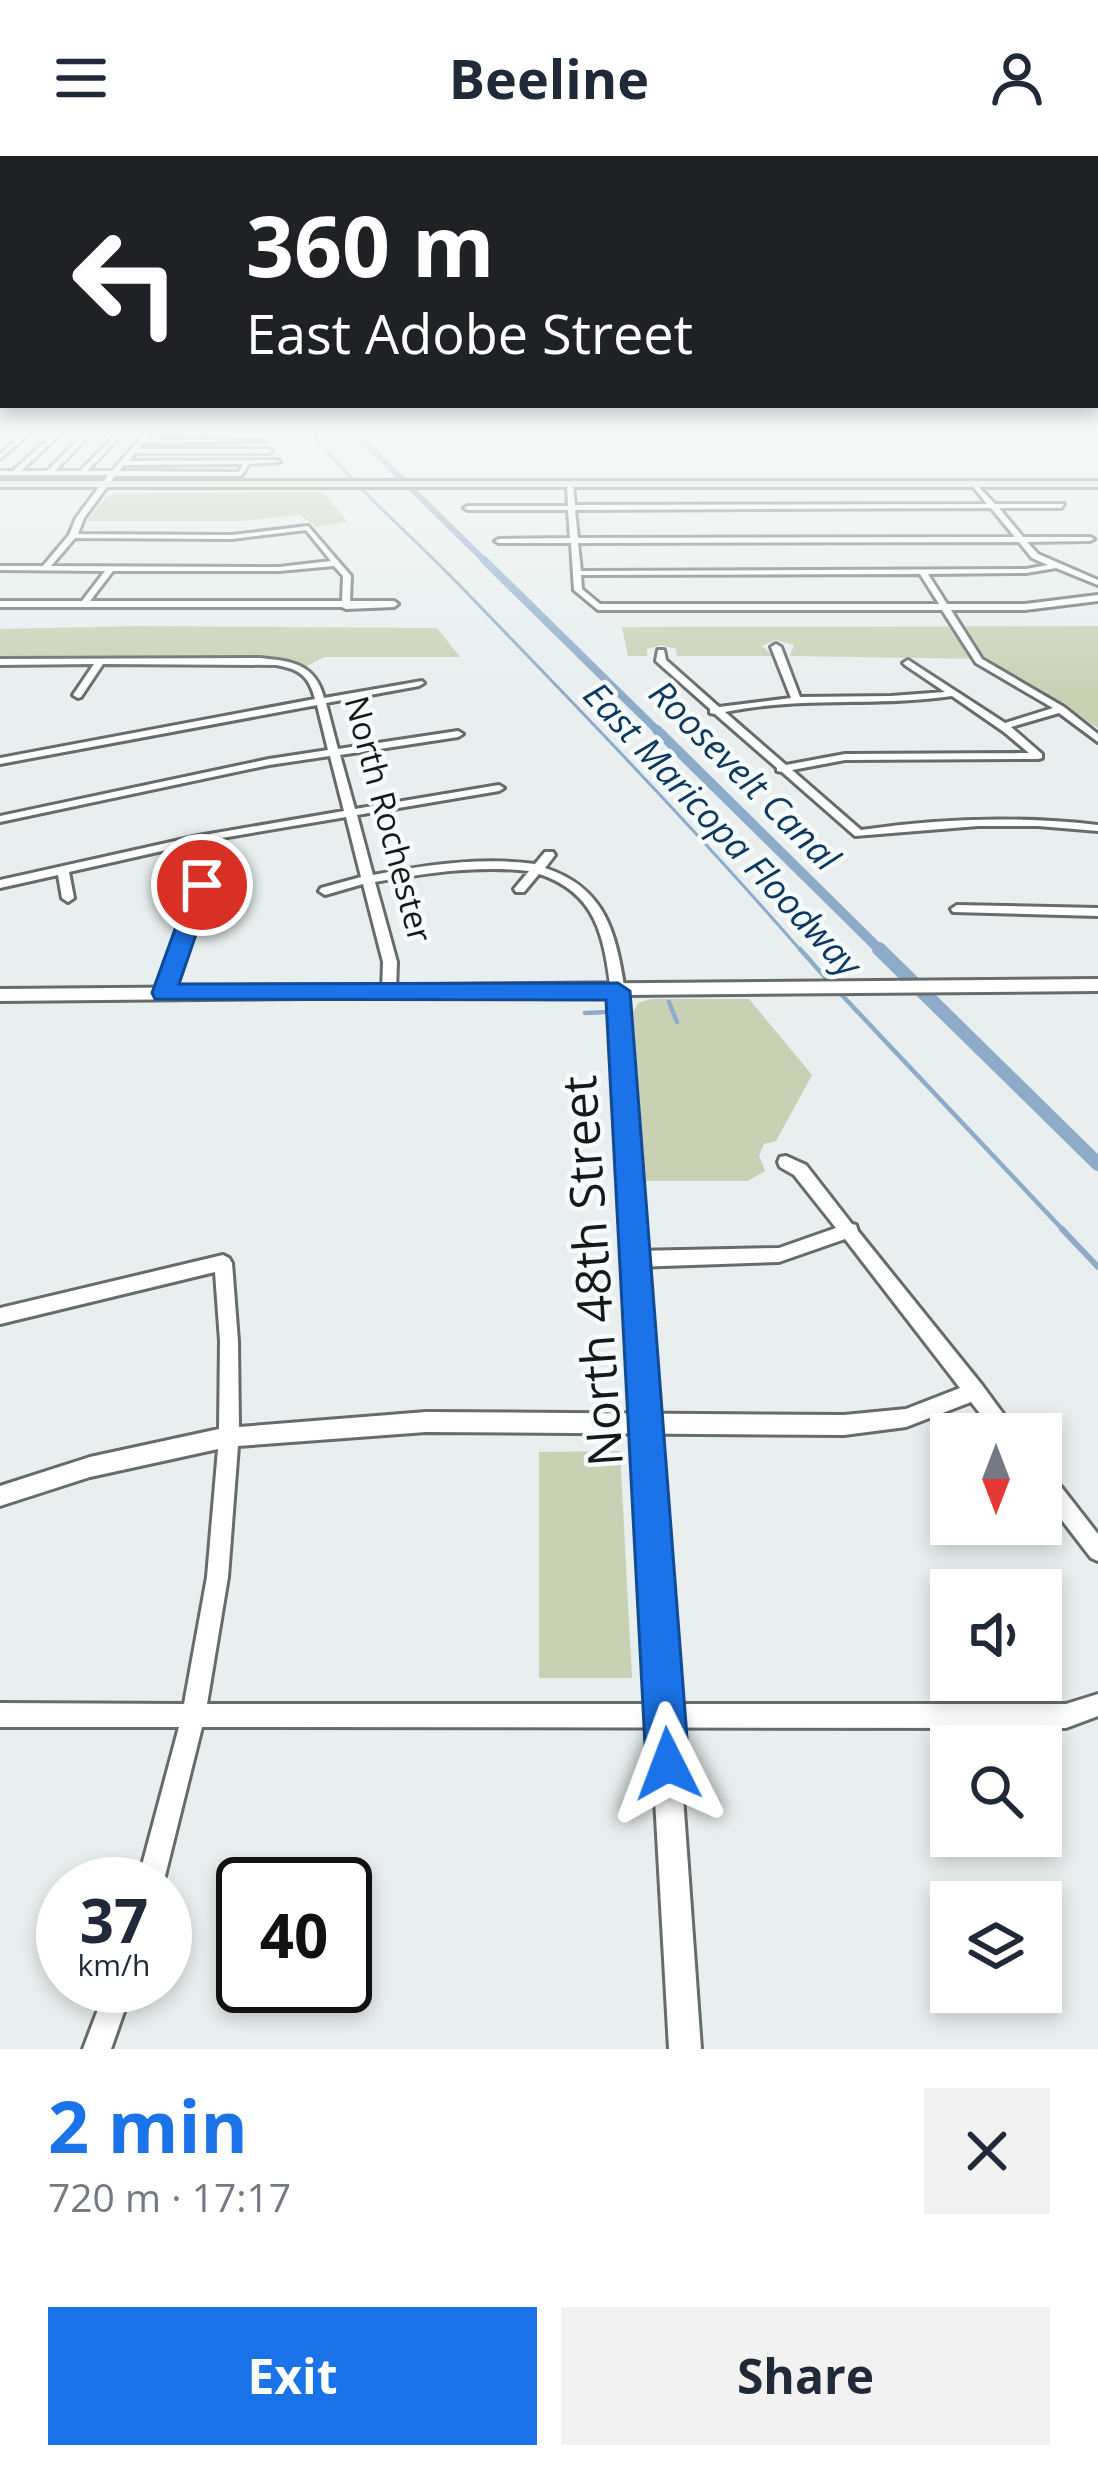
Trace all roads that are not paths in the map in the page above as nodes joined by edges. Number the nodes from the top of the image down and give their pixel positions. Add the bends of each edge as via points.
1 (81, 517) edge
2 (572, 517) edge
3 (1001, 517) edge
4 (73, 536) junction
5 (1019, 539) junction
6 (1090, 539) dead end
7 (573, 540) junction
8 (499, 541) dead end
9 (337, 563) junction
10 (1053, 566) junction
11 (0, 568) edge
12 (46, 568) junction
13 (110, 569) junction
14 (922, 572) junction
15 (575, 573) junction
16 (1098, 584) edge
17 (1098, 598) edge
18 (0, 604) edge
19 (84, 604) junction
20 (394, 604) dead end
21 (346, 606) junction
22 (944, 607) junction
23 (776, 647) dead end
24 (661, 652) dead end
25 (100, 662) junction
26 (200, 662) junction
27 (908, 663) dead end
28 (1, 664) edge
29 (194, 674) dead end
30 (419, 683) dead end
31 (78, 694) dead end
32 (950, 694) junction
33 (320, 699) junction
34 (796, 699) junction
35 (1061, 709) junction
36 (712, 711) junction
37 (1008, 725) junction
38 (458, 734) dead end
39 (1098, 739) edge
40 (334, 753) junction
41 (0, 761) edge
42 (781, 769) junction
43 (499, 788) dead end
44 (351, 812) junction
45 (0, 818) edge
46 (1098, 828) edge
47 (198, 839) junction
48 (549, 854) dead end
49 (536, 869) junction
50 (63, 870) junction
51 (370, 879) junction
52 (0, 884) edge
53 (520, 889) dead end
54 (326, 891) dead end
55 (68, 898) dead end
56 (957, 909) dead end
57 (1098, 912) edge
58 (1098, 985) edge
59 (618, 991) junction
60 (389, 992) junction
61 (164, 993) junction
62 (0, 994) edge
63 (786, 1162) dead end
64 (850, 1231) junction
65 (635, 1259) junction
66 (0, 1316) edge
67 (975, 1391) junction
68 (992, 1413) edge
69 (645, 1426) junction
70 (230, 1437) junction
71 (0, 1496) edge
72 (1062, 1504) edge
73 (1098, 1551) edge
74 (1098, 1705) edge
75 (0, 1715) edge
76 (190, 1716) junction
77 (665, 1716) junction
78 (156, 1857) edge
79 (111, 2013) edge
80 (98, 2049) edge
81 (685, 2049) edge

1 - 4 street
2 - 7 street
3 - 5 street
4 - 9 street via 251,536 308,528
4 - 12 street
5 - 6 street
5 - 7 street
5 - 10 street
7 - 8 street
7 - 15 street
9 - 13 street
9 - 21 street via 350,588
10 - 14 street
10 - 16 street
11 - 12 street
12 - 13 street
13 - 19 street
14 - 15 street
14 - 22 street
15 - 22 street via 578,590 598,608
17 - 22 street
18 - 19 street
19 - 21 street
20 - 21 street
22 - 35 street via 979,661
23 - 34 street
24 - 36 street via 661,662
25 - 26 street
25 - 28 street
25 - 31 street
26 - 29 street
26 - 33 street, North Rochester via 303,669
27 - 32 street
30 - 33 street
32 - 34 street
32 - 37 street
33 - 40 street, North Rochester
33 - 41 street
34 - 36 street
35 - 37 street
35 - 39 street
36 - 42 street
37 - 42 street via 1038,756 845,758
38 - 40 street
40 - 44 street, North Rochester
40 - 45 street
42 - 46 street via 859,834 922,824
43 - 44 street
44 - 47 street
44 - 51 street, North Rochester
47 - 50 street
47 - 61 street via 202,885
48 - 49 street
49 - 51 street via 472,862
49 - 53 street
49 - 59 street via 580,890 602,915 615,945
50 - 52 street
50 - 55 street
51 - 54 street
51 - 60 street, North Rochester
56 - 57 street
58 - 59 street
59 - 60 street
59 - 65 street, North 48th Street
60 - 61 street
61 - 62 street
63 - 64 street
64 - 65 street via 779,1255
64 - 67 street
65 - 69 street, North 48th Street
66 - 70 street via 223,1263
67 - 68 street
67 - 69 street via 906,1418 844,1425
69 - 70 street via 426,1422
69 - 77 street, North 48th Street
70 - 71 street
70 - 76 street via 212,1614
72 - 73 street
74 - 77 street via 1066,1716
75 - 76 street
76 - 77 street
76 - 78 street
77 - 81 street, North 48th Street
79 - 80 street

